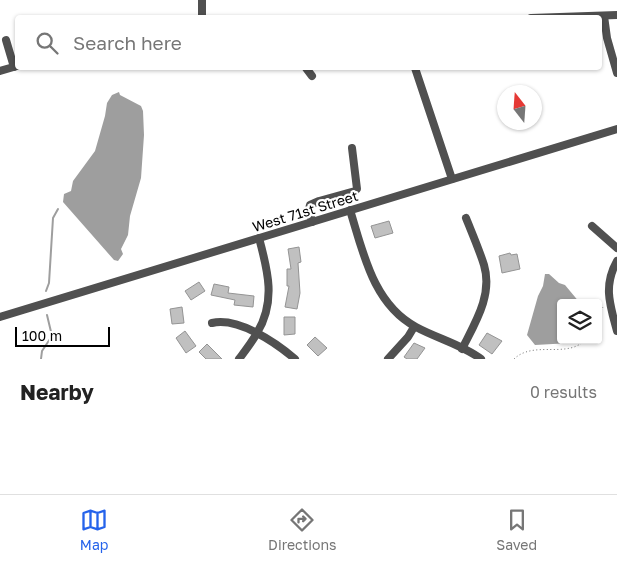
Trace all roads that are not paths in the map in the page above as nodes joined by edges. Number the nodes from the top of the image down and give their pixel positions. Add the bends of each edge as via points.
1 (202, 0) edge
2 (202, 15) edge
3 (617, 15) edge
4 (604, 16) joint
5 (6, 40) dead end
6 (15, 63) edge
7 (15, 66) edge
8 (308, 70) edge
9 (416, 70) edge
10 (0, 71) edge
11 (617, 73) edge
12 (312, 76) dead end
13 (617, 128) edge
14 (352, 148) dead end
15 (452, 179) junction
16 (350, 210) junction
17 (466, 218) dead end
18 (312, 222) junction
19 (592, 226) dead end
20 (259, 238) junction
21 (617, 248) edge
22 (617, 261) edge
23 (0, 317) edge
24 (212, 323) dead end
25 (414, 326) junction
26 (617, 331) edge
27 (257, 334) junction
28 (462, 349) junction
29 (239, 359) edge
30 (295, 359) edge
31 (388, 359) edge
32 (481, 359) edge

1 - 2 street
3 - 4 street
4 - 11 street
5 - 6 street
7 - 10 street
8 - 12 street
9 - 15 street
13 - 15 street, West 71st Street
14 - 18 street via 357,188 310,205
15 - 16 street, West 71st Street
16 - 18 street, West 71st Street
16 - 25 street via 374,281 394,310
17 - 28 street via 485,266 486,283 480,313
18 - 20 street, West 71st Street
19 - 21 street
20 - 23 street, West 71st Street
20 - 27 street via 270,289
22 - 26 street via 610,274 609,288
24 - 27 street via 235,323
25 - 28 street
25 - 31 street
27 - 29 street
27 - 30 street
28 - 32 street

